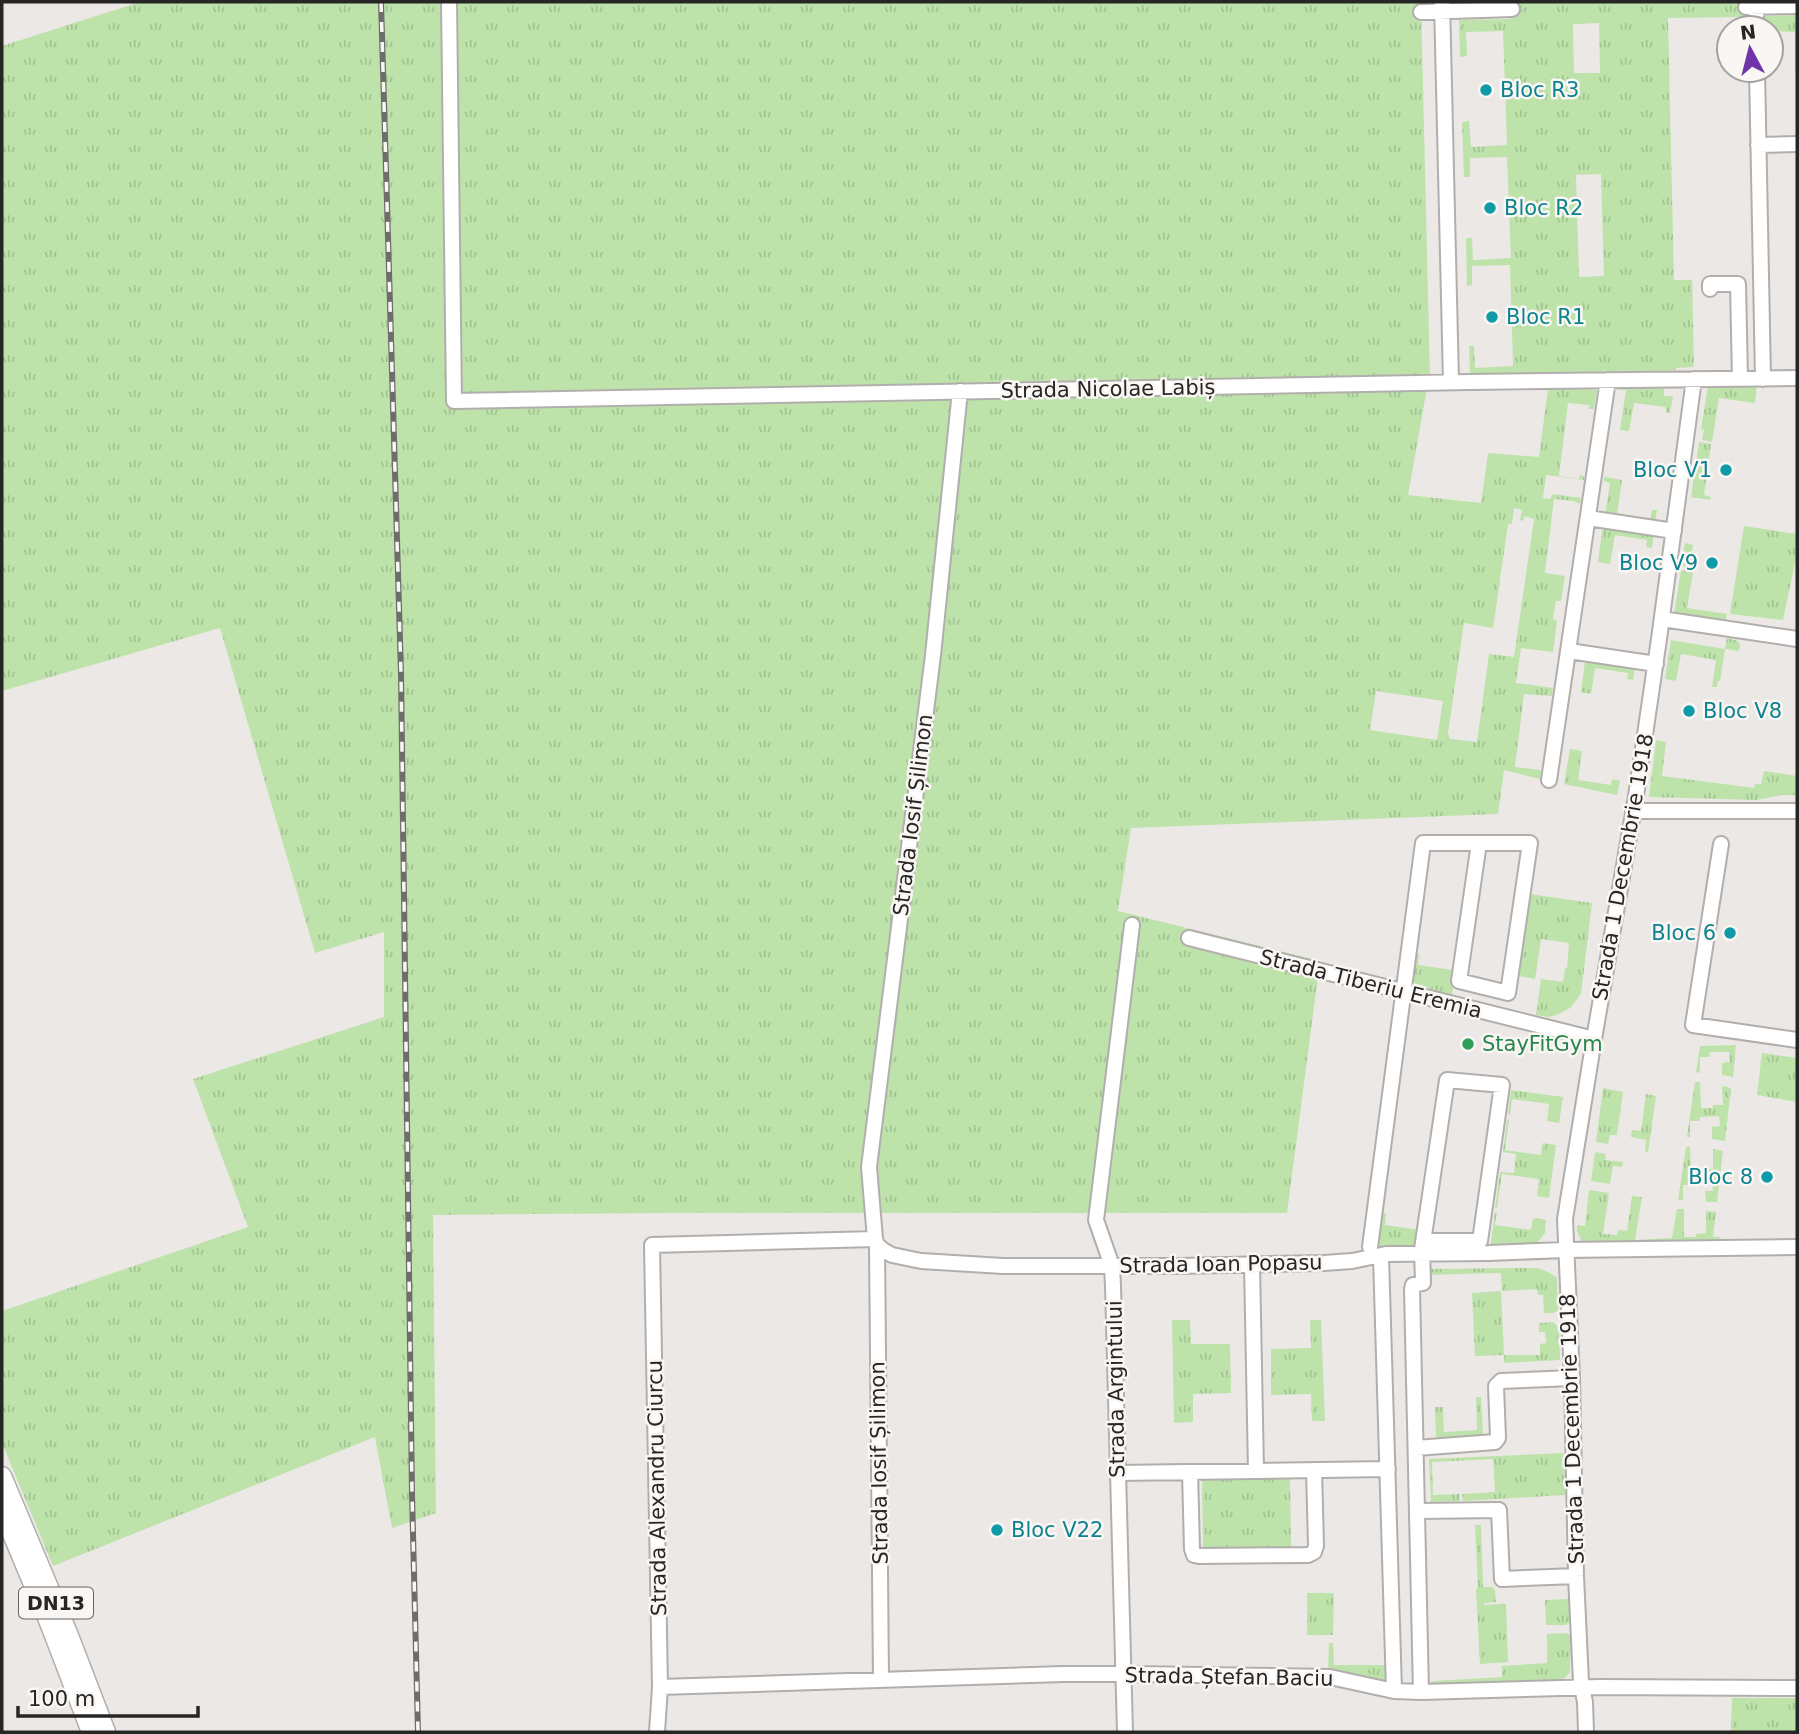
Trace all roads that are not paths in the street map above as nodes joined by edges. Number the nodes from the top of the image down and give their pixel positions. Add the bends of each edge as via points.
1 (449, 2) edge
2 (1753, 5) edge
3 (1442, 6) edge
4 (1797, 6) edge
5 (1512, 9) dead end
6 (1421, 12) dead end
7 (1757, 84) edge
8 (1797, 144) edge
9 (1758, 145) junction
10 (1710, 289) dead end
11 (1797, 378) edge
12 (1693, 379) junction
13 (1740, 379) junction
14 (1763, 379) junction
15 (1608, 380) junction
16 (1451, 382) junction
17 (960, 391) junction
18 (1588, 518) junction
19 (1674, 531) junction
20 (1662, 619) junction
21 (1797, 639) edge
22 (1569, 651) junction
23 (1656, 664) junction
24 (1549, 780) dead end
25 (1633, 811) junction
26 (1797, 811) edge
27 (1479, 843) junction
28 (1721, 844) dead end
29 (1132, 925) dead end
30 (1189, 939) dead end
31 (1485, 987) junction
32 (1404, 992) junction
33 (1481, 1011) junction
34 (1594, 1039) junction
35 (1797, 1040) edge
36 (876, 1242) junction
37 (652, 1245) joint
38 (1797, 1247) edge
39 (1423, 1248) junction
40 (1565, 1250) junction
41 (1376, 1251) junction
42 (1252, 1264) junction
43 (1112, 1266) junction
44 (1572, 1378) junction
45 (1416, 1448) junction
46 (1388, 1469) junction
47 (1314, 1470) junction
48 (1256, 1471) junction
49 (1118, 1472) junction
50 (1190, 1472) junction
51 (2, 1476) edge
52 (2, 1510) edge
53 (1418, 1511) junction
54 (1576, 1576) junction
55 (1124, 1674) junction
56 (881, 1680) junction
57 (660, 1687) junction
58 (1582, 1688) junction
59 (1797, 1688) edge
60 (1394, 1691) junction
61 (1421, 1692) junction
62 (91, 1732) edge
63 (106, 1732) edge
64 (657, 1732) edge
65 (1125, 1732) edge
66 (1586, 1732) edge

1 - 17 street, Strada Nicolae Labiș via 454,401
2 - 4 street
3 - 5 street
3 - 6 street
3 - 16 street
7 - 9 street
8 - 9 street
9 - 14 street
10 - 13 street via 1710,284 1738,284
11 - 14 street, Strada Nicolae Labiș
12 - 13 street, Strada Nicolae Labiș
12 - 15 street, Strada Nicolae Labiș
12 - 19 street, Strada 1 Decembrie 1918
13 - 14 street, Strada Nicolae Labiș
15 - 16 street, Strada Nicolae Labiș
15 - 18 street
16 - 17 street, Strada Nicolae Labiș
17 - 36 street, Strada Iosif Șilimon via 933,655 869,1167
18 - 19 street
18 - 22 street
19 - 20 street, Strada 1 Decembrie 1918
20 - 21 street
20 - 23 street, Strada 1 Decembrie 1918
22 - 23 street
22 - 24 street
23 - 25 street, Strada 1 Decembrie 1918
25 - 26 street
25 - 34 street, Strada 1 Decembrie 1918
27 - 31 street via 1459,981
27 - 31 street via 1530,842 1508,993
27 - 32 street via 1423,843
28 - 35 street via 1693,1025
29 - 43 street, Strada Argintului via 1097,1220
30 - 32 street, Strada Tiberiu Eremia
31 - 33 street
32 - 33 street, Strada Tiberiu Eremia
32 - 41 street
33 - 34 street, Strada Tiberiu Eremia
34 - 40 street, Strada 1 Decembrie 1918 via 1565,1219
36 - 37 street, Strada Ioan Popasu
36 - 43 street, Strada Ioan Popasu via 892,1255 921,1261
36 - 56 street, Strada Iosif Șilimon
37 - 57 street, Strada Alexandru Ciurcu
38 - 40 street, Strada Ioan Popasu
39 - 39 street via 1447,1080 1502,1085 1480,1241
39 - 40 street, Strada Ioan Popasu
39 - 41 street, Strada Ioan Popasu
39 - 45 street via 1423,1283 1412,1289
40 - 44 street, Strada 1 Decembrie 1918
41 - 42 street, Strada Ioan Popasu via 1352,1261
41 - 46 street
42 - 43 street, Strada Ioan Popasu
42 - 48 street
43 - 49 street, Strada Argintului
44 - 45 street via 1497,1384 1495,1442
44 - 54 street, Strada 1 Decembrie 1918
45 - 53 street
46 - 47 street
46 - 60 street
47 - 48 street
47 - 50 street via 1316,1546 1308,1555 1294,1556 1194,1555
48 - 50 street
49 - 50 street
49 - 55 street, Strada Argintului
51 - 63 main road, DN13
52 - 62 main road
53 - 54 street via 1499,1510 1502,1579
53 - 61 street
54 - 58 street, Strada 1 Decembrie 1918
55 - 56 street, Strada Ștefan Baciu
55 - 60 street, Strada Ștefan Baciu via 1330,1677
55 - 65 street, Strada Argintului
56 - 57 street, Strada Ștefan Baciu
57 - 64 street, Strada Alexandru Ciurcu
58 - 59 street, Strada Ștefan Baciu
58 - 61 street, Strada Ștefan Baciu
58 - 66 street, Strada 1 Decembrie 1918
60 - 61 street, Strada Ștefan Baciu

